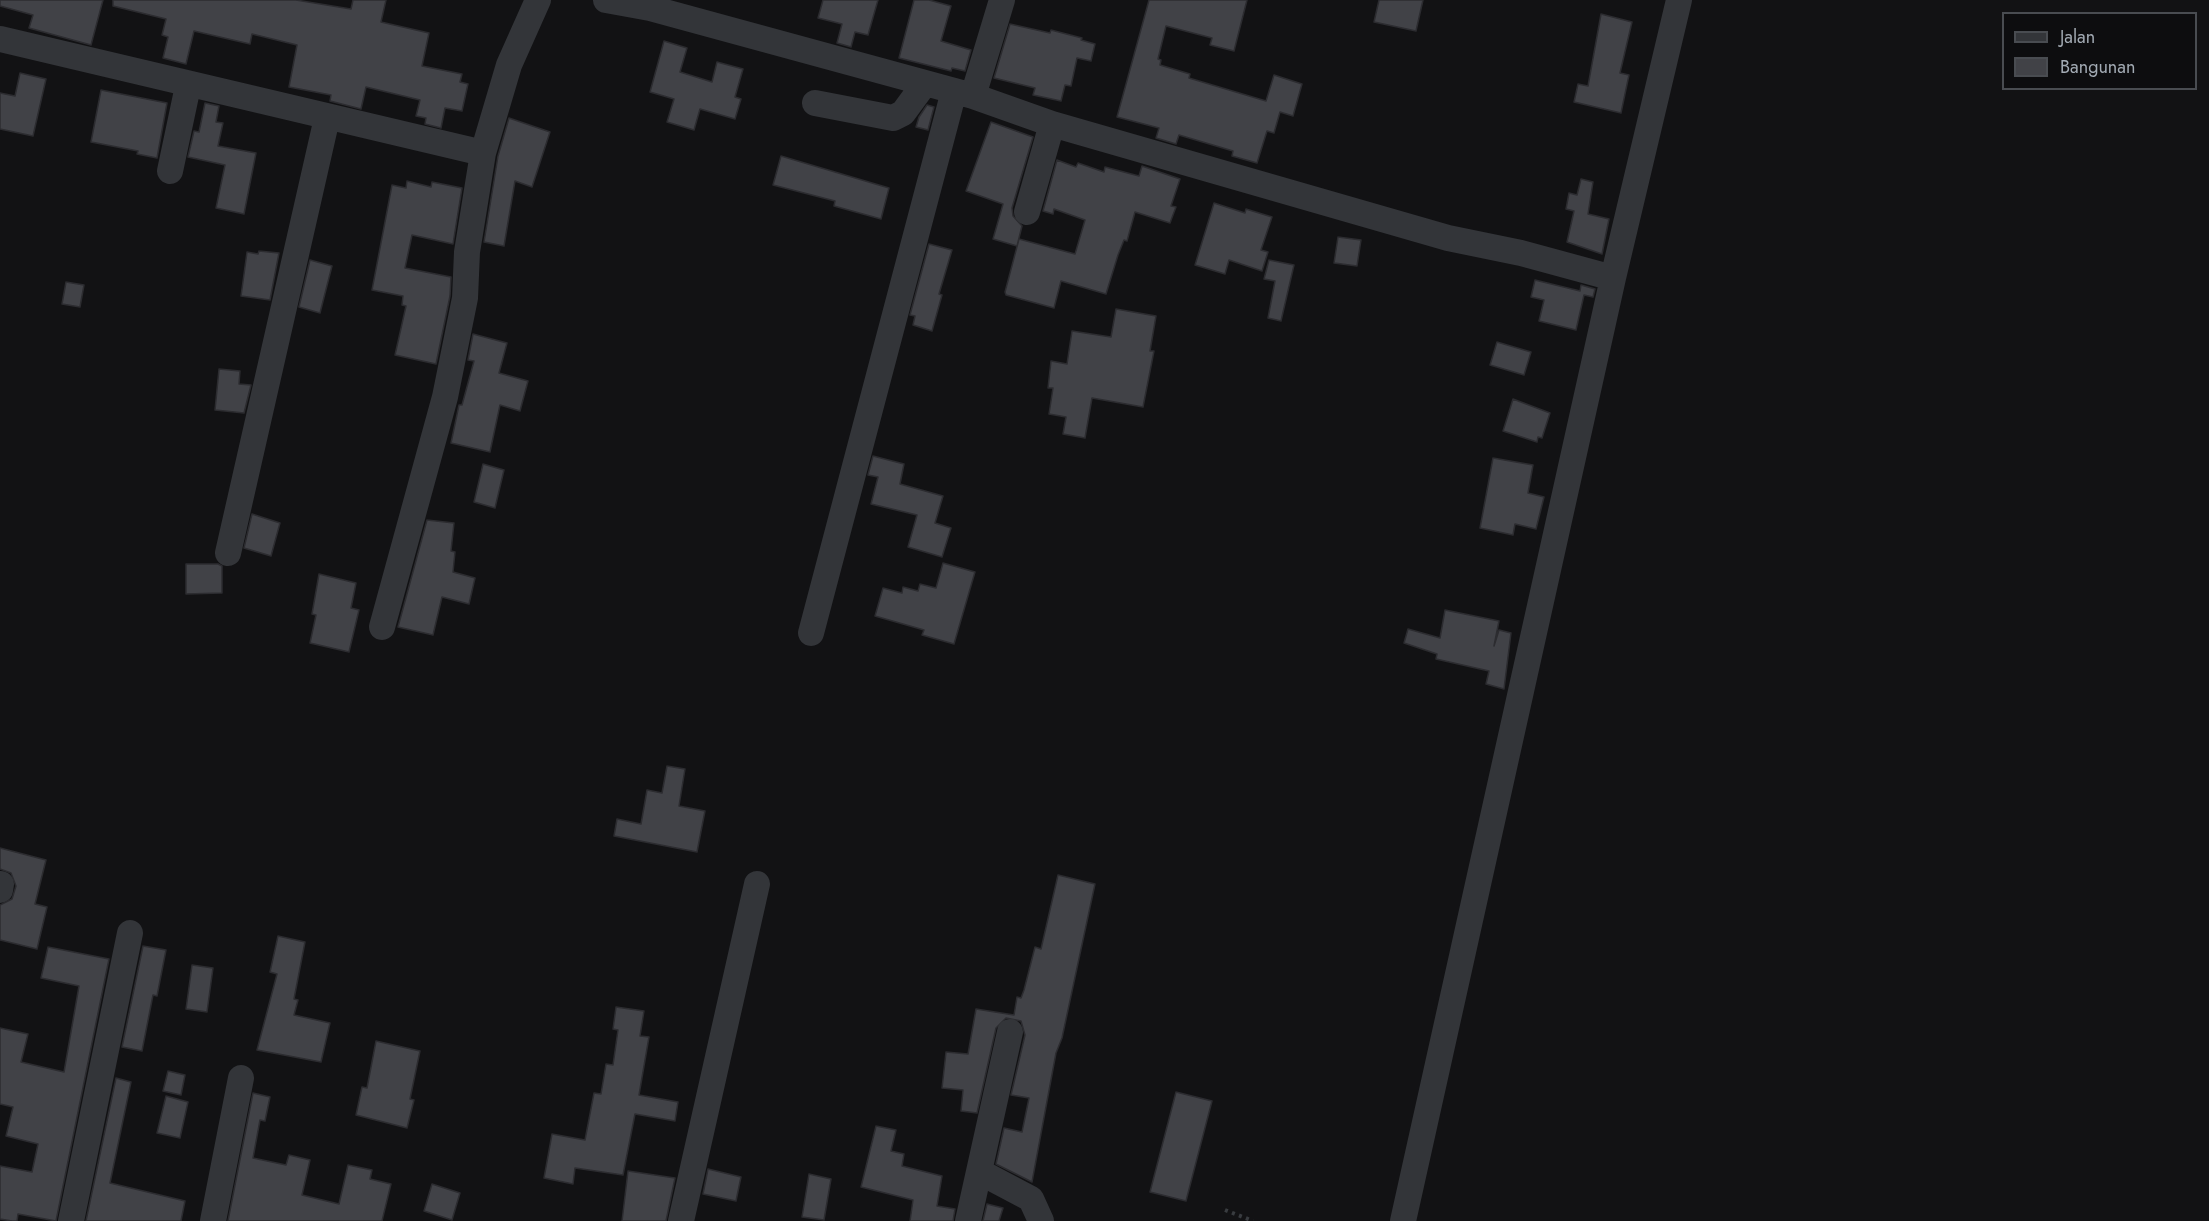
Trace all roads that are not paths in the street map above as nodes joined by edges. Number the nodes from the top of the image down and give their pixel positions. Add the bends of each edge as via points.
1 (538, 0) edge
2 (606, 0) edge
3 (1002, 0) edge
4 (1679, 0) edge
5 (0, 39) edge
6 (925, 83) junction
7 (188, 86) junction
8 (963, 94) junction
9 (815, 104) dead end
10 (327, 118) junction
11 (1052, 124) junction
12 (483, 153) junction
13 (170, 171) dead end
14 (1027, 212) dead end
15 (1612, 278) junction
16 (228, 553) dead end
17 (382, 627) dead end
18 (811, 633) dead end
19 (757, 884) dead end
20 (130, 933) dead end
21 (1010, 1032) dead end
22 (241, 1078) dead end
23 (980, 1172) junction
24 (71, 1221) edge
25 (213, 1221) edge
26 (681, 1221) edge
27 (969, 1221) edge
28 (1041, 1221) edge
29 (1403, 1221) edge

1 - 12 street via 509,65
2 - 6 street via 650,8
3 - 8 street
4 - 15 street
5 - 7 street
6 - 8 street
6 - 9 street via 903,113 893,118
7 - 10 street
7 - 13 street
8 - 11 street
8 - 18 street
10 - 12 street
10 - 16 street
11 - 14 street
11 - 15 street via 1448,238
12 - 17 street via 467,252 465,298 445,397
15 - 29 street
19 - 26 street
20 - 24 street
21 - 23 street
22 - 25 street
23 - 27 street
23 - 28 street via 1031,1199

